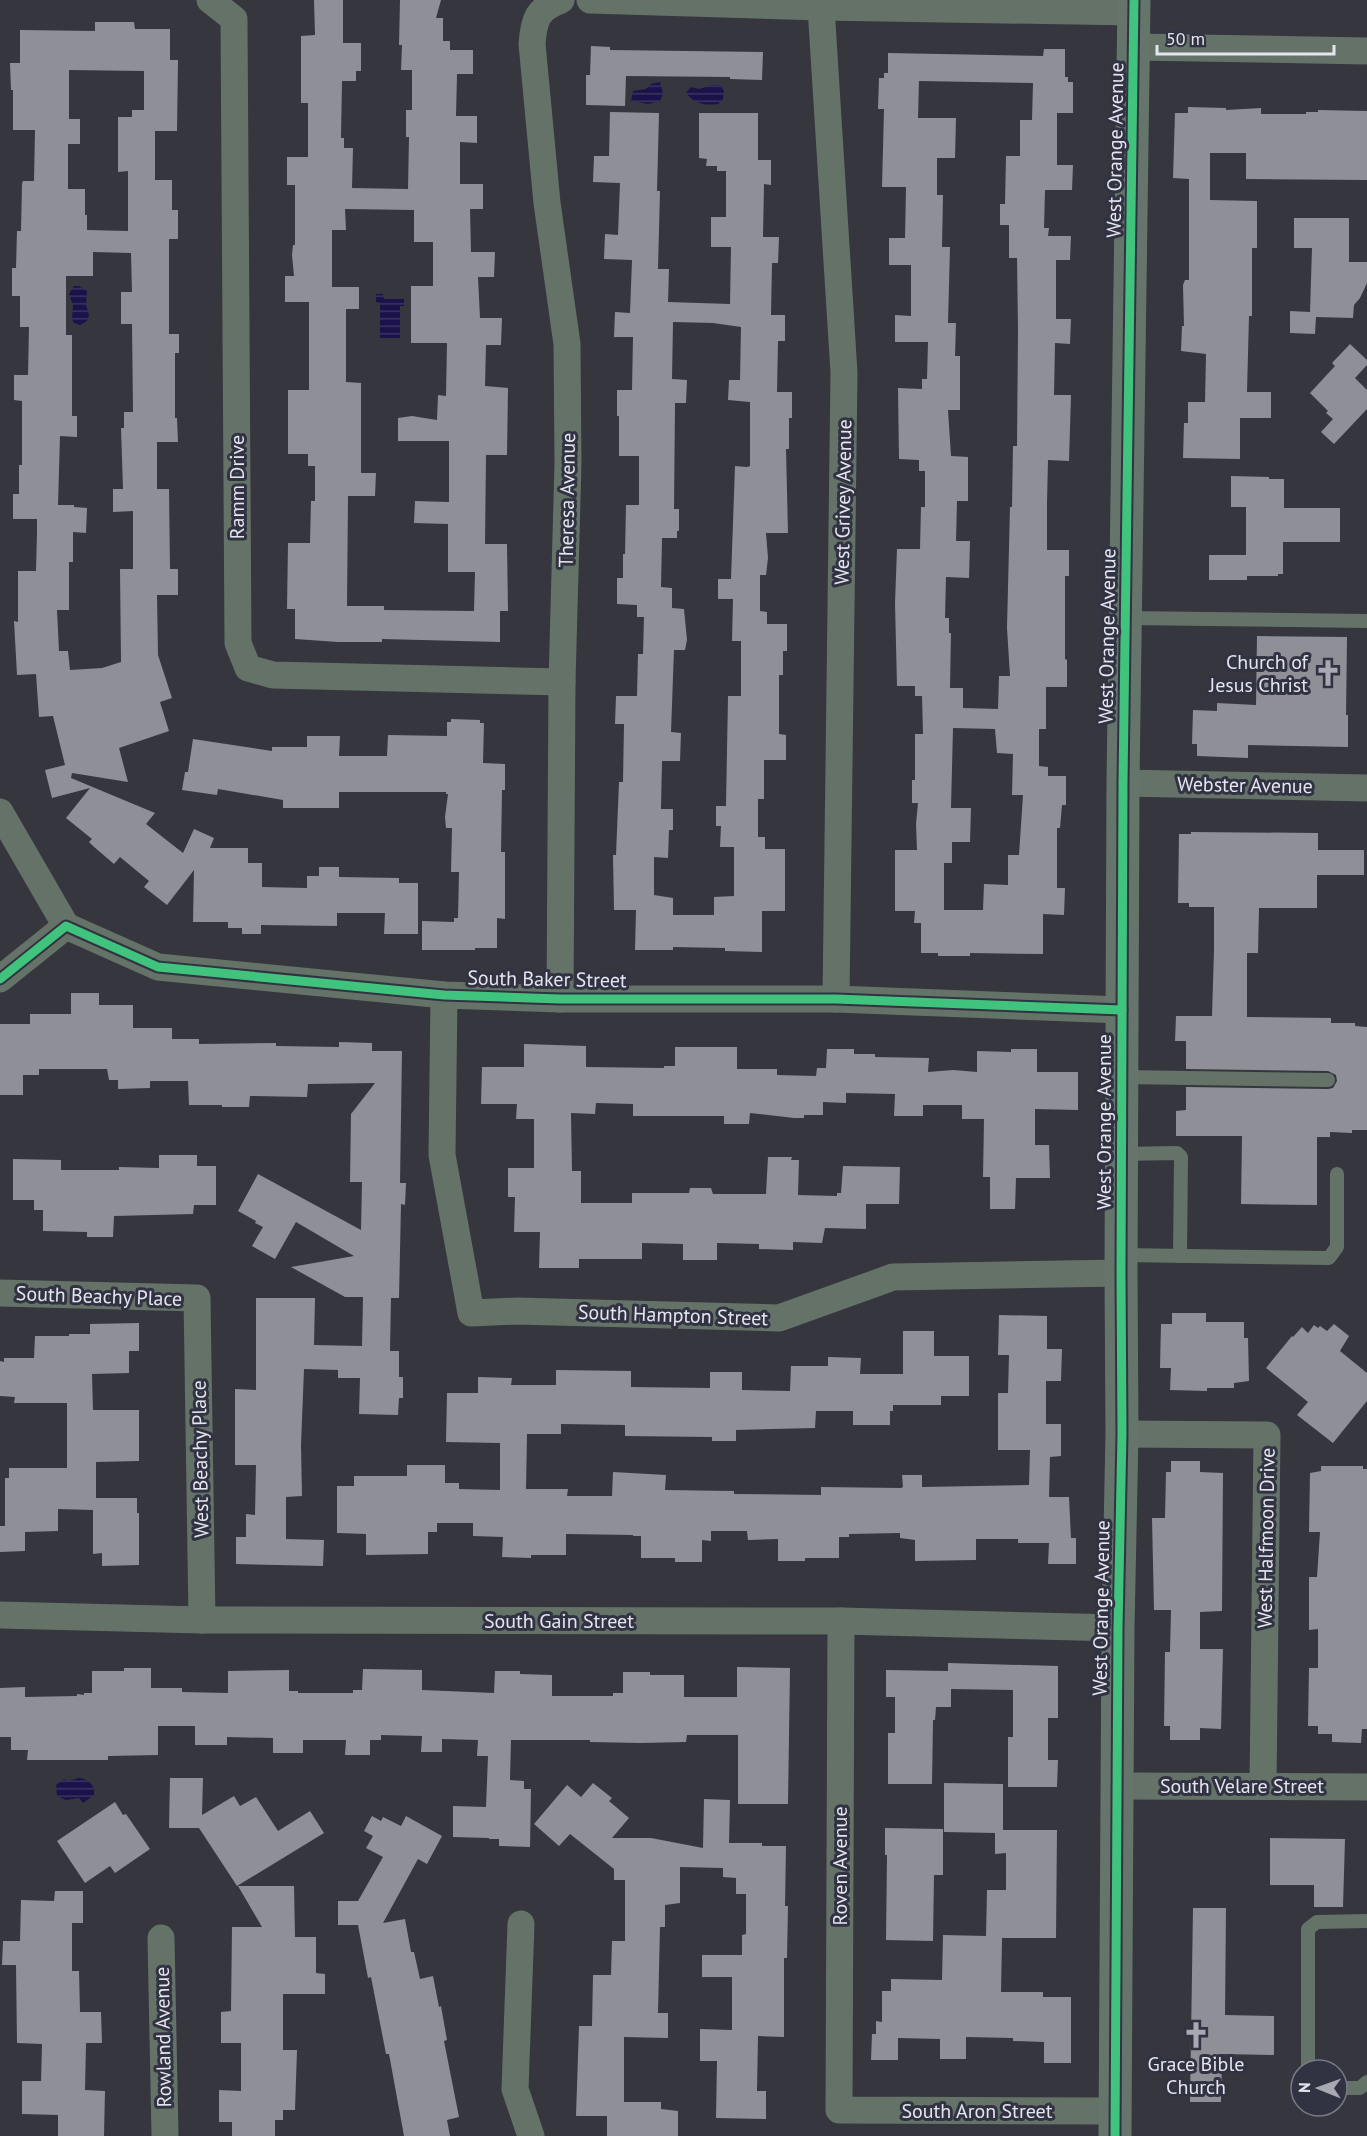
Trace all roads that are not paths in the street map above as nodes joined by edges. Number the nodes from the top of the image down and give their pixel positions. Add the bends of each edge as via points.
1 (210, 0) edge
2 (591, 0) edge
3 (553, 3) edge
4 (1134, 6) edge
5 (821, 7) junction
6 (1135, 47) junction
7 (1367, 51) edge
8 (1126, 618) junction
9 (1367, 621) edge
10 (562, 682) junction
11 (1123, 783) junction
12 (1367, 788) edge
13 (0, 813) edge
14 (66, 926) junction
15 (0, 979) edge
16 (444, 995) junction
17 (560, 999) junction
18 (836, 999) junction
19 (1122, 1010) junction
20 (1122, 1077) junction
21 (1328, 1080) dead end
22 (1122, 1154) junction
23 (1336, 1174) dead end
24 (1180, 1256) junction
25 (1121, 1264) junction
26 (0, 1293) edge
27 (198, 1299) joint
28 (1122, 1434) junction
29 (0, 1615) edge
30 (202, 1620) junction
31 (841, 1621) junction
32 (1118, 1628) junction
33 (1118, 1786) junction
34 (1263, 1786) junction
35 (1367, 1787) edge
36 (1367, 1921) edge
37 (521, 1924) dead end
38 (161, 1938) dead end
39 (1308, 2058) edge
40 (1367, 2082) edge
41 (1349, 2088) edge
42 (839, 2110) joint
43 (1115, 2124) edge
44 (165, 2136) edge
45 (531, 2136) edge

1 - 10 street, Ramm Drive via 234,19 238,643 248,668 273,675
2 - 5 street
3 - 10 street, Theresa Avenue via 534,26 532,44 547,202 567,344
4 - 5 street
4 - 6 street, West Orange Avenue
5 - 18 street, West Grivey Avenue via 844,373
6 - 7 street
6 - 8 street, West Orange Avenue
8 - 9 lane
8 - 11 street, West Orange Avenue
10 - 17 street, Theresa Avenue
11 - 12 street, Webster Avenue
11 - 19 street, West Orange Avenue
13 - 14 street
14 - 15 street
14 - 16 street, South Baker Street via 158,968
16 - 17 street, South Baker Street
16 - 25 street, South Hampton Street via 442,1155 471,1313 779,1318 893,1277
17 - 18 street, South Baker Street
18 - 19 street, South Baker Street
19 - 20 street, West Orange Avenue
20 - 21 lane
20 - 22 street, West Orange Avenue
22 - 24 lane via 1177,1153 1181,1157
22 - 25 street, West Orange Avenue
23 - 24 lane via 1337,1247 1329,1258
24 - 25 lane
25 - 28 street, West Orange Avenue
26 - 27 street, South Beachy Place
27 - 30 street, West Beachy Place
28 - 32 street, West Orange Avenue
28 - 34 street, West Halfmoon Drive via 1267,1435
29 - 30 street, South Gain Street
30 - 31 street, South Gain Street
31 - 32 street, South Gain Street
31 - 42 street, Roven Avenue
32 - 33 street, West Orange Avenue
33 - 34 street, South Velare Street
33 - 43 street, West Orange Avenue
34 - 35 street, South Velare Street
36 - 39 lane via 1317,1922 1308,1929
37 - 45 street via 515,2089
38 - 44 street, Rowland Avenue
40 - 41 lane via 1360,2088
42 - 43 street, South Aron Street

